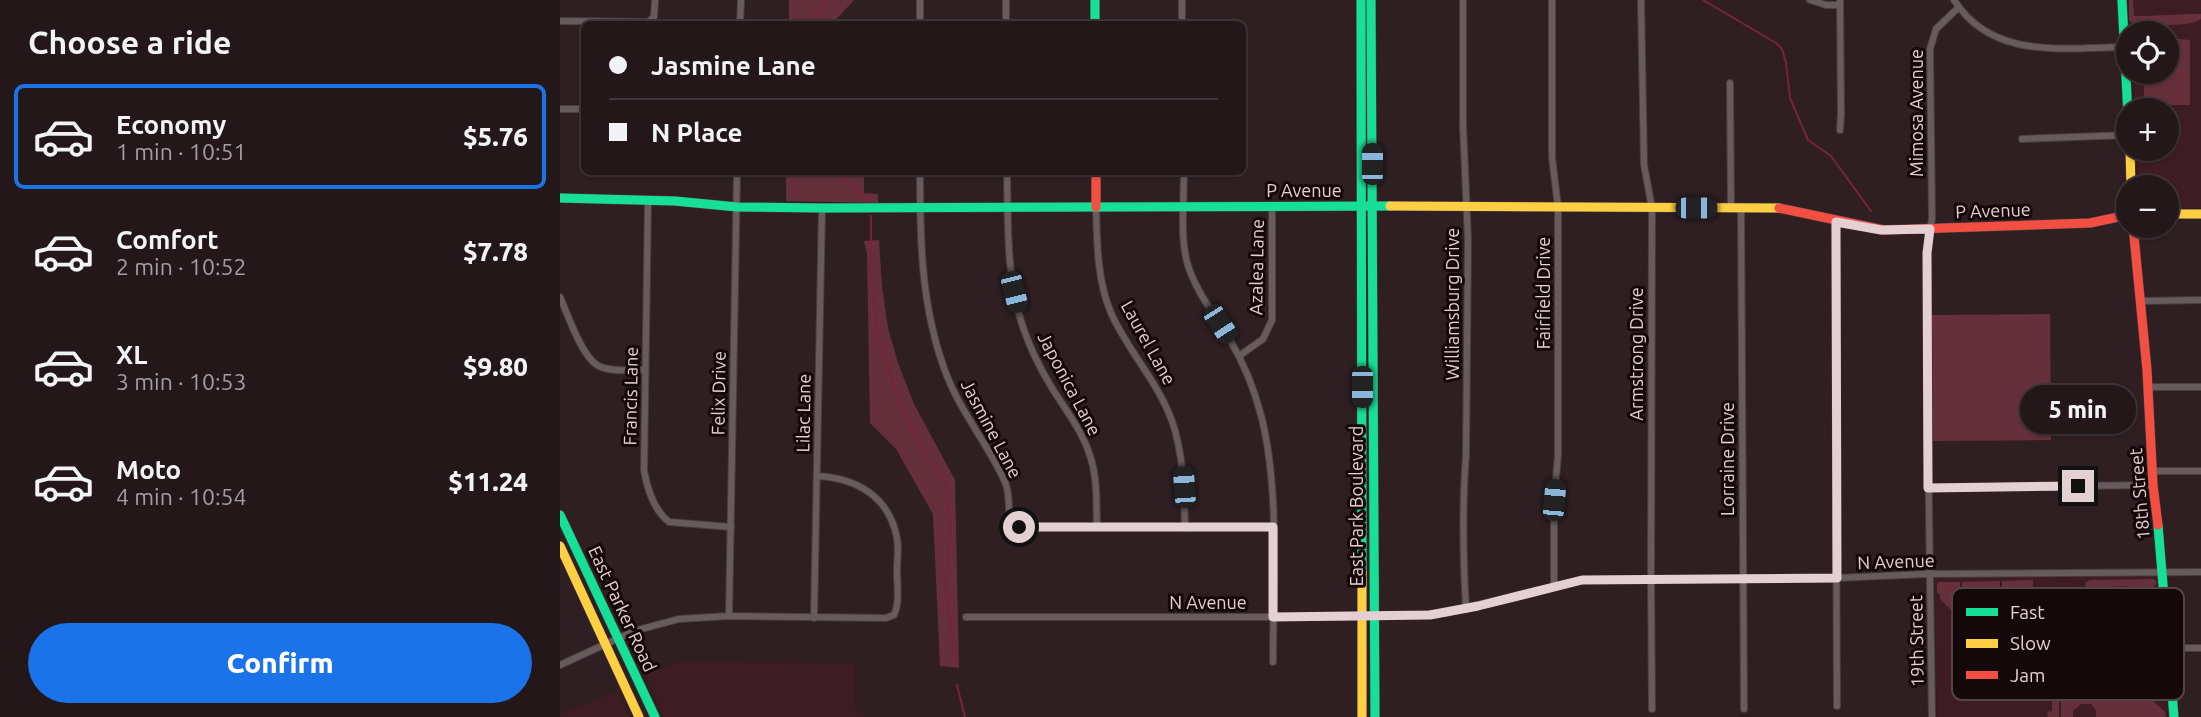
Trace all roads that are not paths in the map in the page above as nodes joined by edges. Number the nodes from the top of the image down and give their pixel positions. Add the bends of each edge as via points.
1 (655, 0) edge
2 (741, 0) edge
3 (920, 0) edge
4 (1006, 0) edge
5 (1095, 0) edge
6 (1182, 0) edge
7 (1361, 0) edge
8 (1371, 0) edge
9 (1463, 0) edge
10 (1552, 0) edge
11 (1641, 0) edge
12 (1810, 0) edge
13 (1954, 0) edge
14 (2122, 0) edge
15 (1840, 3) edge
16 (1959, 7) junction
17 (560, 21) edge
18 (581, 21) edge
19 (647, 21) edge
20 (740, 21) edge
21 (920, 21) edge
22 (1006, 21) edge
23 (1095, 21) edge
24 (1182, 21) edge
25 (2123, 21) edge
26 (2116, 47) edge
27 (1730, 83) dead end
28 (560, 109) edge
29 (581, 109) edge
30 (1840, 130) dead end
31 (2116, 135) edge
32 (2022, 139) dead end
33 (737, 175) edge
34 (920, 175) edge
35 (1007, 175) edge
36 (1096, 175) edge
37 (1184, 175) edge
38 (560, 198) edge
39 (649, 200) junction
40 (737, 206) junction
41 (1367, 206) junction
42 (920, 207) junction
43 (1007, 207) junction
44 (1096, 207) junction
45 (1185, 207) junction
46 (1272, 207) junction
47 (1466, 207) junction
48 (822, 208) junction
49 (1558, 208) junction
50 (1652, 208) junction
51 (1736, 208) junction
52 (2179, 214) edge
53 (2201, 214) edge
54 (2116, 218) edge
55 (1836, 222) junction
56 (1930, 229) junction
57 (2134, 238) edge
58 (560, 298) edge
59 (2201, 300) edge
60 (2140, 301) junction
61 (1239, 356) junction
62 (645, 370) junction
63 (2148, 387) junction
64 (2201, 387) edge
65 (2152, 471) junction
66 (2201, 471) edge
67 (817, 476) junction
68 (2153, 485) junction
69 (1928, 488) junction
70 (560, 515) edge
71 (730, 527) junction
72 (1097, 527) junction
73 (1273, 527) junction
74 (1185, 528) junction
75 (576, 549) junction
76 (562, 550) edge
77 (2163, 572) junction
78 (2201, 572) edge
79 (1930, 574) junction
80 (1837, 578) junction
81 (1651, 579) junction
82 (1742, 579) junction
83 (1554, 586) junction
84 (2164, 588) edge
85 (1466, 609) junction
86 (729, 616) junction
87 (966, 617) dead end
88 (1273, 617) junction
89 (1362, 617) junction
90 (1373, 617) junction
91 (814, 618) junction
92 (619, 638) junction
93 (606, 644) junction
94 (1273, 662) dead end
95 (560, 665) edge
96 (1837, 706) dead end
97 (1652, 709) dead end
98 (1744, 709) dead end
99 (639, 717) edge
100 (655, 717) edge
101 (1362, 717) edge
102 (1375, 717) edge
103 (1932, 717) edge

1 - 19 street via 652,20
2 - 20 street
3 - 21 street
4 - 22 street
5 - 23 street
6 - 24 street
7 - 41 street, East Park Boulevard
8 - 41 street, East Park Boulevard
9 - 47 street, Williamsburg Drive
10 - 49 street, Fairfield Drive via 1552,157
11 - 50 street, Armstrong Drive via 1644,165
12 - 15 street
13 - 16 street
14 - 25 street
15 - 30 street
16 - 26 street via 1991,34 2029,47
16 - 56 street, Mimosa Avenue via 1936,29 1930,49
17 - 18 street
27 - 51 street, Lorraine Drive
28 - 29 street
31 - 32 street
33 - 40 street, Felix Drive
34 - 42 street, Jasmine Lane
35 - 43 street, Japonica Lane
36 - 44 street, Laurel Lane
37 - 45 street
38 - 39 street, P Avenue
39 - 40 street, P Avenue
39 - 62 street, Francis Lane
40 - 48 street, P Avenue
40 - 71 street, Felix Drive
41 - 46 street, P Avenue
41 - 47 street, P Avenue
41 - 89 street, East Park Boulevard
41 - 90 street, East Park Boulevard
42 - 43 street, P Avenue
42 - 48 street, P Avenue
42 - 72 street, Jasmine Lane via 924,288 941,361 960,405 1005,480 1011,524
43 - 44 street, P Avenue
43 - 72 street, Japonica Lane via 1010,266 1020,318 1040,366 1090,454
44 - 45 street, P Avenue
44 - 74 street, Laurel Lane via 1098,256 1110,311 1160,396 1179,444
45 - 46 street, P Avenue
45 - 61 street via 1189,268
46 - 61 street, Azalea Lane via 1272,320 1263,339
47 - 49 street, P Avenue
47 - 85 street, Williamsburg Drive
48 - 67 street, Lilac Lane
49 - 50 street, P Avenue
49 - 83 street, Fairfield Drive
50 - 51 street, P Avenue
50 - 81 street, Armstrong Drive
51 - 55 street, P Avenue via 1779,208
51 - 82 street, Lorraine Drive
52 - 53 street
54 - 56 street, P Avenue via 2090,223
55 - 56 street, P Avenue via 1881,230
55 - 80 street
56 - 69 street, 19th Street
57 - 60 street, 18th Street
58 - 62 street via 594,364
59 - 60 street
60 - 63 street, 18th Street
61 - 73 street via 1267,443
62 - 71 street, Francis Lane via 644,470 656,507 669,522
63 - 64 street
63 - 65 street, 18th Street
65 - 66 street
65 - 68 street, 18th Street
67 - 91 street, Lilac Lane
67 - 91 street via 847,480 881,504 897,544 896,612 880,618
68 - 69 street
68 - 77 street, 18th Street
69 - 79 street, 19th Street
70 - 75 street, East Parker Road
71 - 86 street, Felix Drive
72 - 74 street, Jasmine Lane
73 - 74 street, Jasmine Lane
73 - 88 street
75 - 76 street
75 - 92 street, East Parker Road
76 - 93 street, East Parker Road
77 - 78 street, N Avenue
77 - 79 street, N Avenue
77 - 84 street, 18th Street
79 - 80 street, N Avenue
79 - 103 street, 19th Street
80 - 82 street, N Avenue
80 - 96 street
81 - 82 street, N Avenue
81 - 83 street, N Avenue via 1582,580
81 - 97 street, Armstrong Drive
82 - 98 street, Lorraine Drive
83 - 85 street, N Avenue
85 - 90 street, N Avenue
86 - 91 street
86 - 92 street via 679,618
87 - 88 street, N Avenue
88 - 89 street, N Avenue
88 - 94 street
89 - 90 street, N Avenue
89 - 101 street, East Park Boulevard
90 - 102 street, East Park Boulevard
92 - 93 street
92 - 100 street, East Parker Road
93 - 95 street
93 - 99 street, East Parker Road

